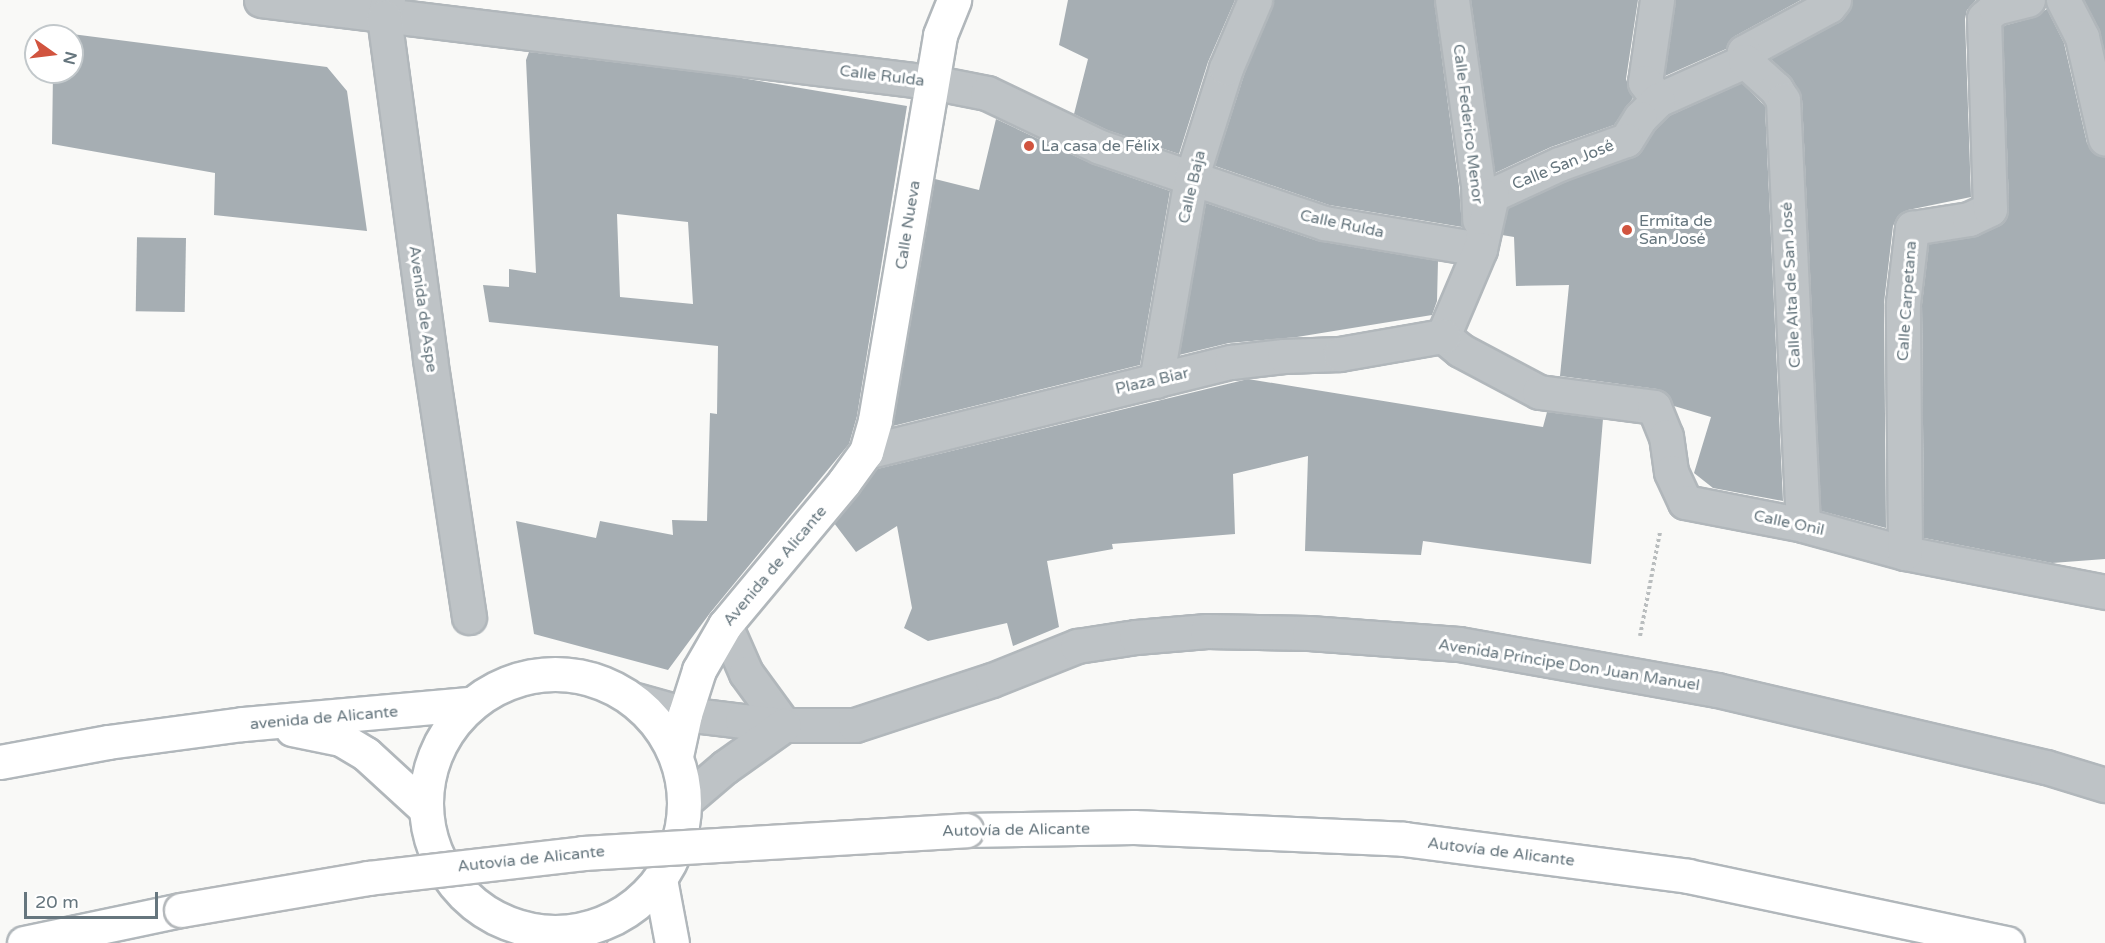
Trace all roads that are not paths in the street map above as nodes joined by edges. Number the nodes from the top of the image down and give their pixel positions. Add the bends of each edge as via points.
1 (261, 0) edge
2 (954, 0) edge
3 (1255, 0) edge
4 (1452, 0) edge
5 (1657, 0) edge
6 (1834, 0) edge
7 (2028, 0) edge
8 (2063, 0) edge
9 (1994, 4) edge
10 (386, 8) edge
11 (2093, 35) edge
12 (1745, 61) junction
13 (931, 82) junction
14 (1658, 100) junction
15 (2105, 138) edge
16 (1191, 179) junction
17 (1480, 249) junction
18 (1443, 336) junction
19 (1156, 381) junction
20 (866, 452) junction
21 (1803, 525) junction
22 (1905, 553) junction
23 (2105, 592) edge
24 (470, 617) dead end
25 (724, 625) junction
26 (636, 700) junction
27 (469, 704) junction
28 (685, 714) junction
29 (243, 724) junction
30 (784, 725) junction
31 (676, 756) junction
32 (0, 762) edge
33 (2105, 764) edge
34 (2046, 767) junction
35 (2105, 785) edge
36 (685, 801) junction
37 (425, 808) junction
38 (660, 879) junction
39 (597, 936) edge
40 (24, 943) edge
41 (672, 943) edge
42 (2007, 943) edge

1 - 10 street, Calle Rulda
2 - 13 main road, Calle Nueva via 940,34
3 - 16 street, Calle Baja via 1226,68
4 - 17 street, Calle Federico Menor via 1478,184
5 - 14 street via 1646,82
6 - 12 street, Calle San José via 1744,52
7 - 9 street
8 - 11 street
9 - 22 street, Calle Carpetana via 1984,18 1990,209 1969,219 1912,228 1903,303
10 - 13 street, Calle Rulda
10 - 24 street, Avenida de Aspe via 427,336
11 - 15 street
12 - 14 street, Calle San José
12 - 21 street, Calle Alta de San José via 1783,100
13 - 16 street, Calle Rulda via 987,93 1100,147
13 - 20 main road, Calle Nueva via 875,420
14 - 17 street, Calle San José via 1626,140 1559,164 1491,195
16 - 17 street, Calle Rulda via 1324,223
16 - 19 street, Calle Baja
17 - 18 street
18 - 19 street, Plaza Biar via 1340,354 1231,362
18 - 21 street, Calle Onil via 1460,350 1539,392 1654,407 1666,436 1671,472 1685,502
19 - 20 street, Plaza Biar
20 - 25 main road, Avenida de Alicante
21 - 22 street, Calle Onil
22 - 23 street, Calle Onil
25 - 28 main road, Avenida de Alicante via 699,670
25 - 30 street via 746,673
26 - 27 main road via 596,679 552,672 508,680
26 - 28 street, Avenida Príncipe Don Juan Manuel
26 - 31 main road via 660,725
27 - 29 main road, avenida de Alicante
27 - 37 main road via 444,733 429,769
28 - 30 street, Avenida Príncipe Don Juan Manuel
28 - 31 main road, Avenida de Alicante
29 - 32 main road via 108,742
29 - 37 main road, avenida de Alicante via 341,739 366,754
30 - 34 street, Avenida Príncipe Don Juan Manuel via 855,724 992,680 1077,646 1207,631 1309,633 1459,644 1633,674
30 - 36 street
31 - 36 main road
33 - 34 street
34 - 35 street, Avenida Príncipe Don Juan Manuel
36 - 38 main road via 679,842
37 - 39 main road via 432,846 449,880 476,907 510,925 547,933
38 - 39 main road
38 - 41 main road
40 - 42 main road, Autovía de Alicante, bridge via 181,910 368,878 583,852 966,830 1134,827 1404,839 1688,876

